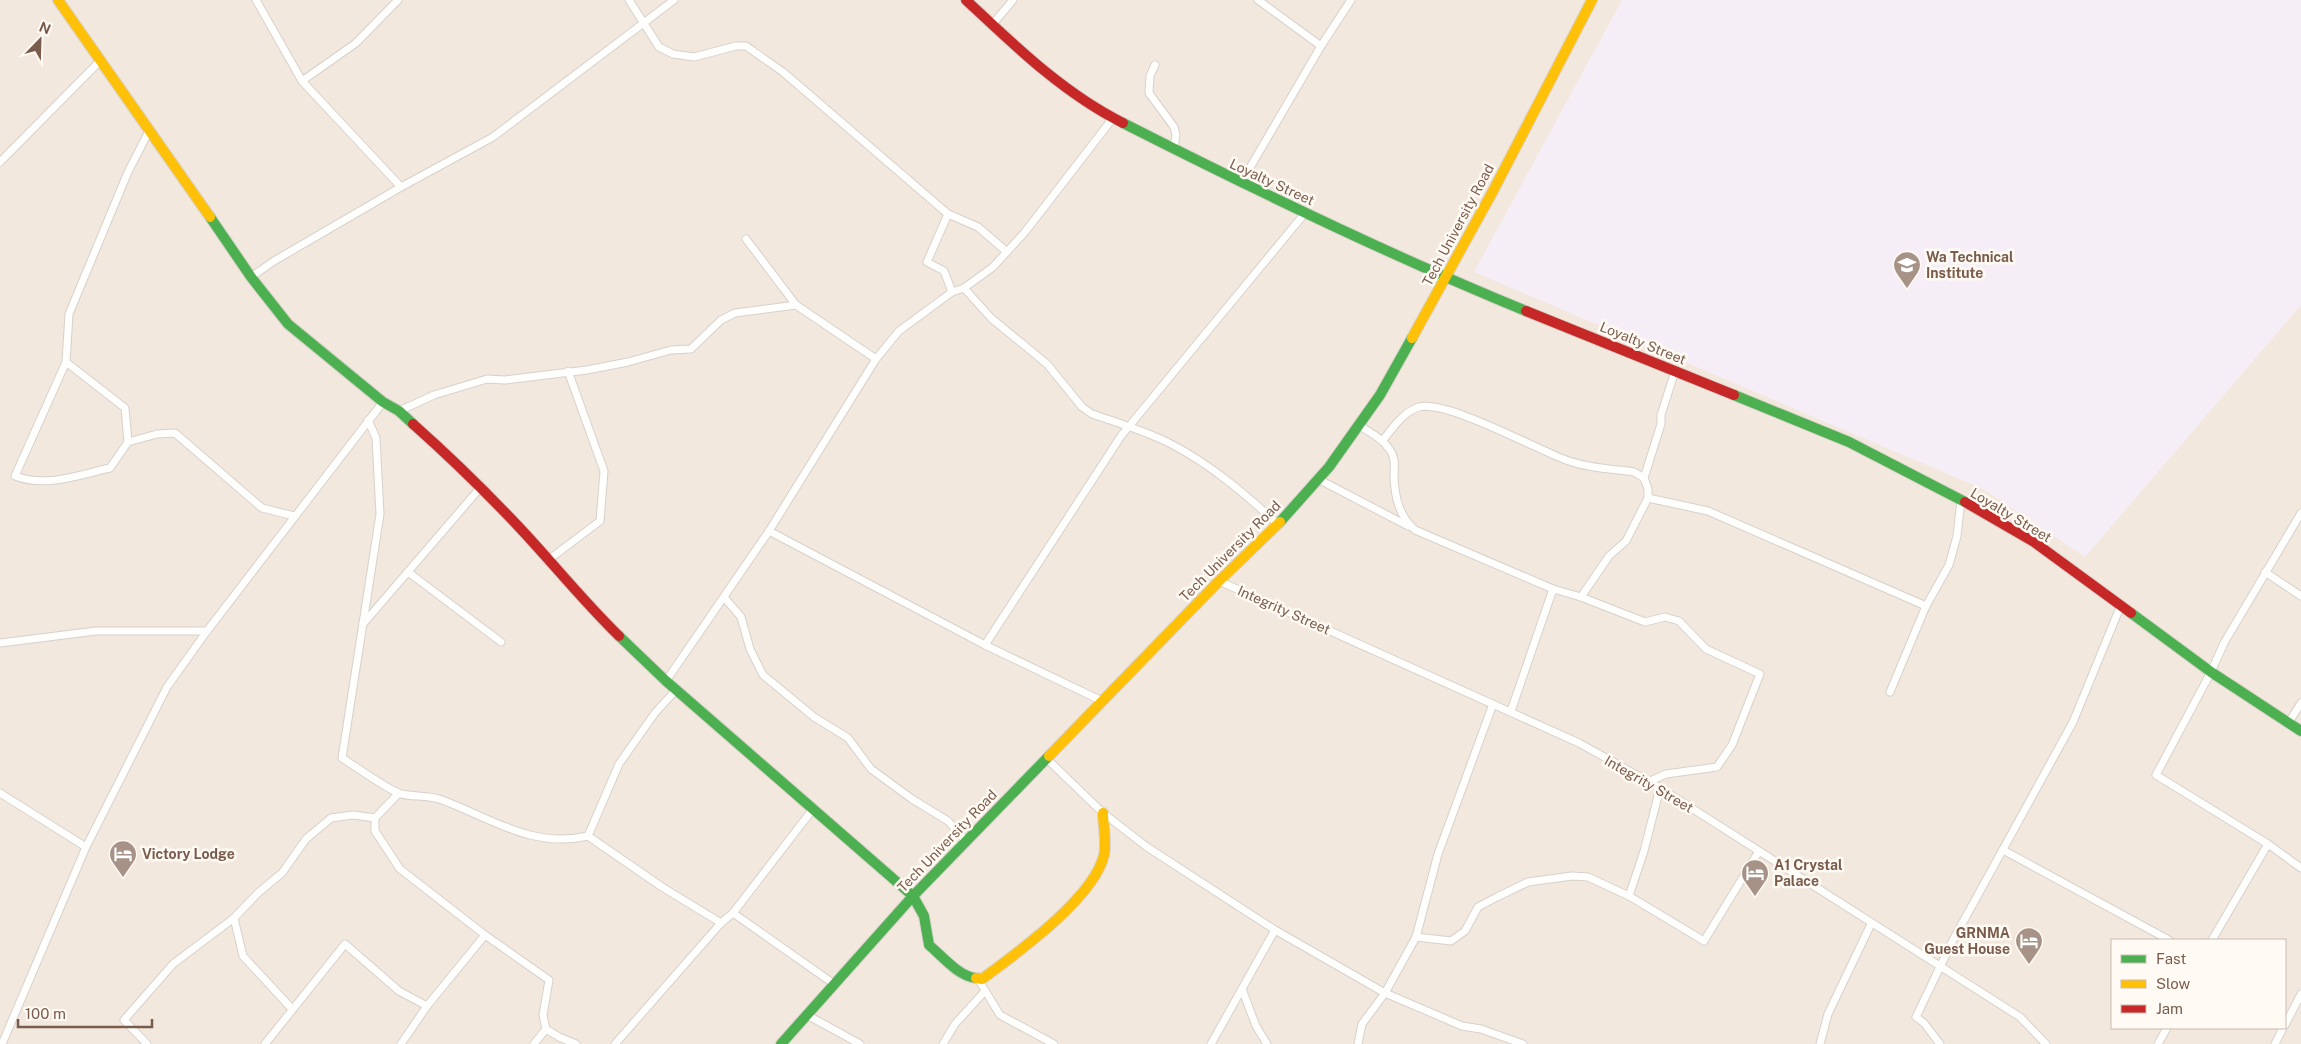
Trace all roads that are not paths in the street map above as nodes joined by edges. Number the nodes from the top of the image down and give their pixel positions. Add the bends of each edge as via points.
1 (58, 0) edge
2 (256, 0) edge
3 (398, 0) edge
4 (630, 0) edge
5 (674, 0) edge
6 (966, 0) edge
7 (1013, 0) edge
8 (1258, 0) edge
9 (1351, 0) edge
10 (1592, 0) edge
11 (1270, 3) edge
12 (644, 22) junction
13 (992, 25) junction
14 (1321, 46) junction
15 (100, 61) junction
16 (1155, 65) dead end
17 (302, 81) junction
18 (1114, 118) junction
19 (149, 131) junction
20 (1174, 149) junction
21 (0, 162) edge
22 (1241, 183) junction
23 (401, 187) junction
24 (1305, 213) junction
25 (948, 214) junction
26 (746, 239) dead end
27 (1007, 252) junction
28 (251, 277) junction
29 (1446, 278) junction
30 (964, 288) junction
31 (952, 292) junction
32 (796, 305) junction
33 (876, 359) junction
34 (66, 362) junction
35 (568, 371) junction
36 (1675, 371) junction
37 (383, 402) junction
38 (399, 411) junction
39 (368, 420) junction
40 (1360, 426) junction
41 (1129, 427) junction
42 (1383, 440) junction
43 (128, 442) junction
44 (1644, 478) junction
45 (1318, 479) junction
46 (480, 488) junction
47 (1648, 498) junction
48 (1961, 500) junction
49 (2301, 513) edge
50 (294, 516) junction
51 (1278, 524) junction
52 (1415, 530) junction
53 (769, 531) junction
54 (547, 560) junction
55 (408, 572) junction
56 (2266, 572) junction
57 (1219, 580) junction
58 (1554, 589) junction
59 (2301, 596) edge
60 (1582, 597) junction
61 (724, 598) junction
62 (2120, 605) junction
63 (1926, 606) junction
64 (364, 624) junction
65 (207, 631) junction
66 (501, 642) dead end
67 (0, 643) edge
68 (985, 646) junction
69 (2210, 672) junction
70 (666, 681) junction
71 (676, 690) junction
72 (1890, 692) dead end
73 (1102, 701) junction
74 (2301, 703) edge
75 (1493, 704) junction
76 (1511, 711) junction
77 (2290, 722) junction
78 (2301, 731) edge
79 (1046, 758) junction
80 (1648, 782) junction
81 (1660, 788) junction
82 (0, 793) edge
83 (399, 794) junction
84 (813, 809) junction
85 (1103, 813) junction
86 (375, 818) junction
87 (588, 836) junction
88 (966, 841) junction
89 (2268, 844) junction
90 (86, 847) junction
91 (2003, 850) junction
92 (1759, 851) junction
93 (2301, 868) edge
94 (913, 896) junction
95 (1629, 896) junction
96 (733, 913) junction
97 (234, 918) junction
98 (721, 923) junction
99 (1871, 924) junction
100 (1275, 930) junction
101 (485, 935) junction
102 (1416, 937) junction
103 (2167, 939) edge
104 (2213, 939) edge
105 (1940, 966) junction
106 (978, 978) junction
107 (834, 984) junction
108 (1242, 989) junction
109 (985, 991) junction
110 (1385, 993) junction
111 (2301, 994) edge
112 (427, 1006) junction
113 (292, 1010) junction
114 (807, 1015) junction
115 (2286, 1022) edge
116 (546, 1029) junction
117 (2166, 1029) edge
118 (2282, 1029) edge
119 (2, 1044) edge
120 (147, 1044) edge
121 (265, 1044) edge
122 (401, 1044) edge
123 (534, 1044) edge
124 (576, 1044) edge
125 (615, 1044) edge
126 (780, 1044) edge
127 (860, 1044) edge
128 (943, 1044) edge
129 (1054, 1044) edge
130 (1211, 1044) edge
131 (1267, 1044) edge
132 (1358, 1044) edge
133 (1523, 1044) edge
134 (1820, 1044) edge
135 (1940, 1044) edge
136 (2046, 1044) edge
137 (2158, 1044) edge
138 (2275, 1044) edge

1 - 15 street
2 - 17 street
3 - 17 street via 356,43
4 - 12 street
5 - 12 street
6 - 13 street, Loyalty Street
7 - 13 street
8 - 11 street
9 - 14 street
10 - 29 street, Tech University Road
11 - 14 street
12 - 23 street via 493,137
12 - 25 street via 659,46 673,54 694,57 746,46 783,72
13 - 18 street, Loyalty Street via 1067,88
14 - 22 street
15 - 19 street
15 - 21 street
16 - 20 street via 1150,76 1149,93 1174,127
17 - 23 street
18 - 20 street, Loyalty Street
18 - 27 street
19 - 28 street
19 - 34 street via 128,172 69,314
20 - 22 street, Loyalty Street
22 - 24 street, Loyalty Street
23 - 28 street
24 - 29 street, Loyalty Street
24 - 41 street
25 - 27 street via 978,227
25 - 31 street via 927,262 944,271
26 - 32 street
27 - 30 street
28 - 37 street via 288,324
29 - 36 street, Loyalty Street
29 - 40 street, Tech University Road
30 - 31 street
30 - 41 street via 991,318 1047,364 1082,407 1092,414
31 - 33 street via 899,331
32 - 33 street
32 - 35 street via 736,313 721,320 691,349 671,350 588,370
33 - 53 street
34 - 43 street via 125,408
34 - 43 street via 15,476 29,482 56,481 110,468
35 - 38 street via 505,380 487,379 434,395
35 - 54 street via 604,471 600,521
36 - 44 street
36 - 48 street, Loyalty Street via 1849,442
37 - 38 street
37 - 39 street
38 - 46 street
39 - 50 street
39 - 64 street via 376,438 380,514
40 - 42 street
40 - 45 street, Tech University Road
41 - 51 street via 1170,443 1202,461
41 - 68 street
42 - 44 street via 1404,416 1419,407 1439,408 1472,418 1568,461 1634,472
42 - 52 street via 1392,452 1396,495 1402,515
43 - 50 street via 175,433 262,508
44 - 47 street
45 - 51 street, Tech University Road
45 - 52 street
46 - 54 street
46 - 55 street
47 - 60 street via 1626,541 1609,556
47 - 63 street via 1708,511
48 - 62 street, Loyalty Street via 2034,542
48 - 63 street via 1957,536 1949,565
49 - 56 street
50 - 65 street
51 - 57 street, Tech University Road
52 - 58 street
53 - 61 street
53 - 68 street
54 - 70 street via 588,606
55 - 64 street
55 - 66 street
56 - 59 street
56 - 69 street
57 - 73 street, Tech University Road
57 - 75 street, Integrity Street
58 - 60 street
58 - 76 street
60 - 80 street via 1645,622 1665,617 1679,621 1706,649 1760,674 1732,745 1717,767 1666,774
61 - 70 street
61 - 88 street via 741,617 750,649 763,675 814,717 848,738 872,770 948,821
62 - 69 street, Loyalty Street
62 - 91 street via 2073,722
63 - 72 street
64 - 83 street via 342,758
65 - 67 street via 96,631
65 - 90 street via 168,688
68 - 73 street
69 - 77 street, Loyalty Street
69 - 89 street via 2156,775
70 - 71 street
71 - 84 street
71 - 87 street via 655,713 619,764
73 - 79 street, Tech University Road
74 - 77 street
75 - 76 street, Integrity Street
75 - 102 street via 1438,854
76 - 80 street, Integrity Street
77 - 78 street, Loyalty Street
79 - 85 street
79 - 88 street, Tech University Road
80 - 81 street, Integrity Street
81 - 92 street, Integrity Street
81 - 95 street
82 - 90 street
83 - 86 street
83 - 87 street via 440,799 527,835 570,840
84 - 94 street
84 - 96 street
85 - 100 street via 1147,847
85 - 106 street via 1104,856 1090,883 1033,938 982,979
86 - 97 street via 353,815 331,818 306,839 282,873
86 - 101 street via 375,831 400,869
87 - 98 street
88 - 94 street, Tech University Road
89 - 93 street
89 - 104 street
90 - 119 street
91 - 103 street
91 - 105 street
92 - 95 street via 1704,941
92 - 99 street, Integrity Street
94 - 106 street via 924,916 929,945 960,971 971,978
94 - 107 street, Tech University Road
95 - 102 street via 1588,876 1528,882 1478,907 1465,931 1451,941
96 - 98 street
96 - 107 street
97 - 113 street via 243,956
97 - 120 street via 174,964 124,1020
98 - 125 street
99 - 105 street, Integrity Street
99 - 134 street via 1828,1014
100 - 108 street
100 - 110 street
101 - 112 street
101 - 116 street via 549,980 543,1015
102 - 110 street
105 - 135 street via 1916,1017
105 - 136 street, Integrity Street via 2020,1017
106 - 109 street
107 - 114 street, Tech University Road
108 - 130 street
108 - 131 street via 1256,1026
109 - 128 street via 955,1024
109 - 129 street via 1000,1015
110 - 132 street via 1362,1024
110 - 133 street via 1462,1026
111 - 115 street
112 - 113 street via 399,991 345,944
112 - 122 street
113 - 121 street
114 - 126 street, Tech University Road
114 - 127 street
116 - 123 street
116 - 124 street
117 - 137 street
118 - 138 street

